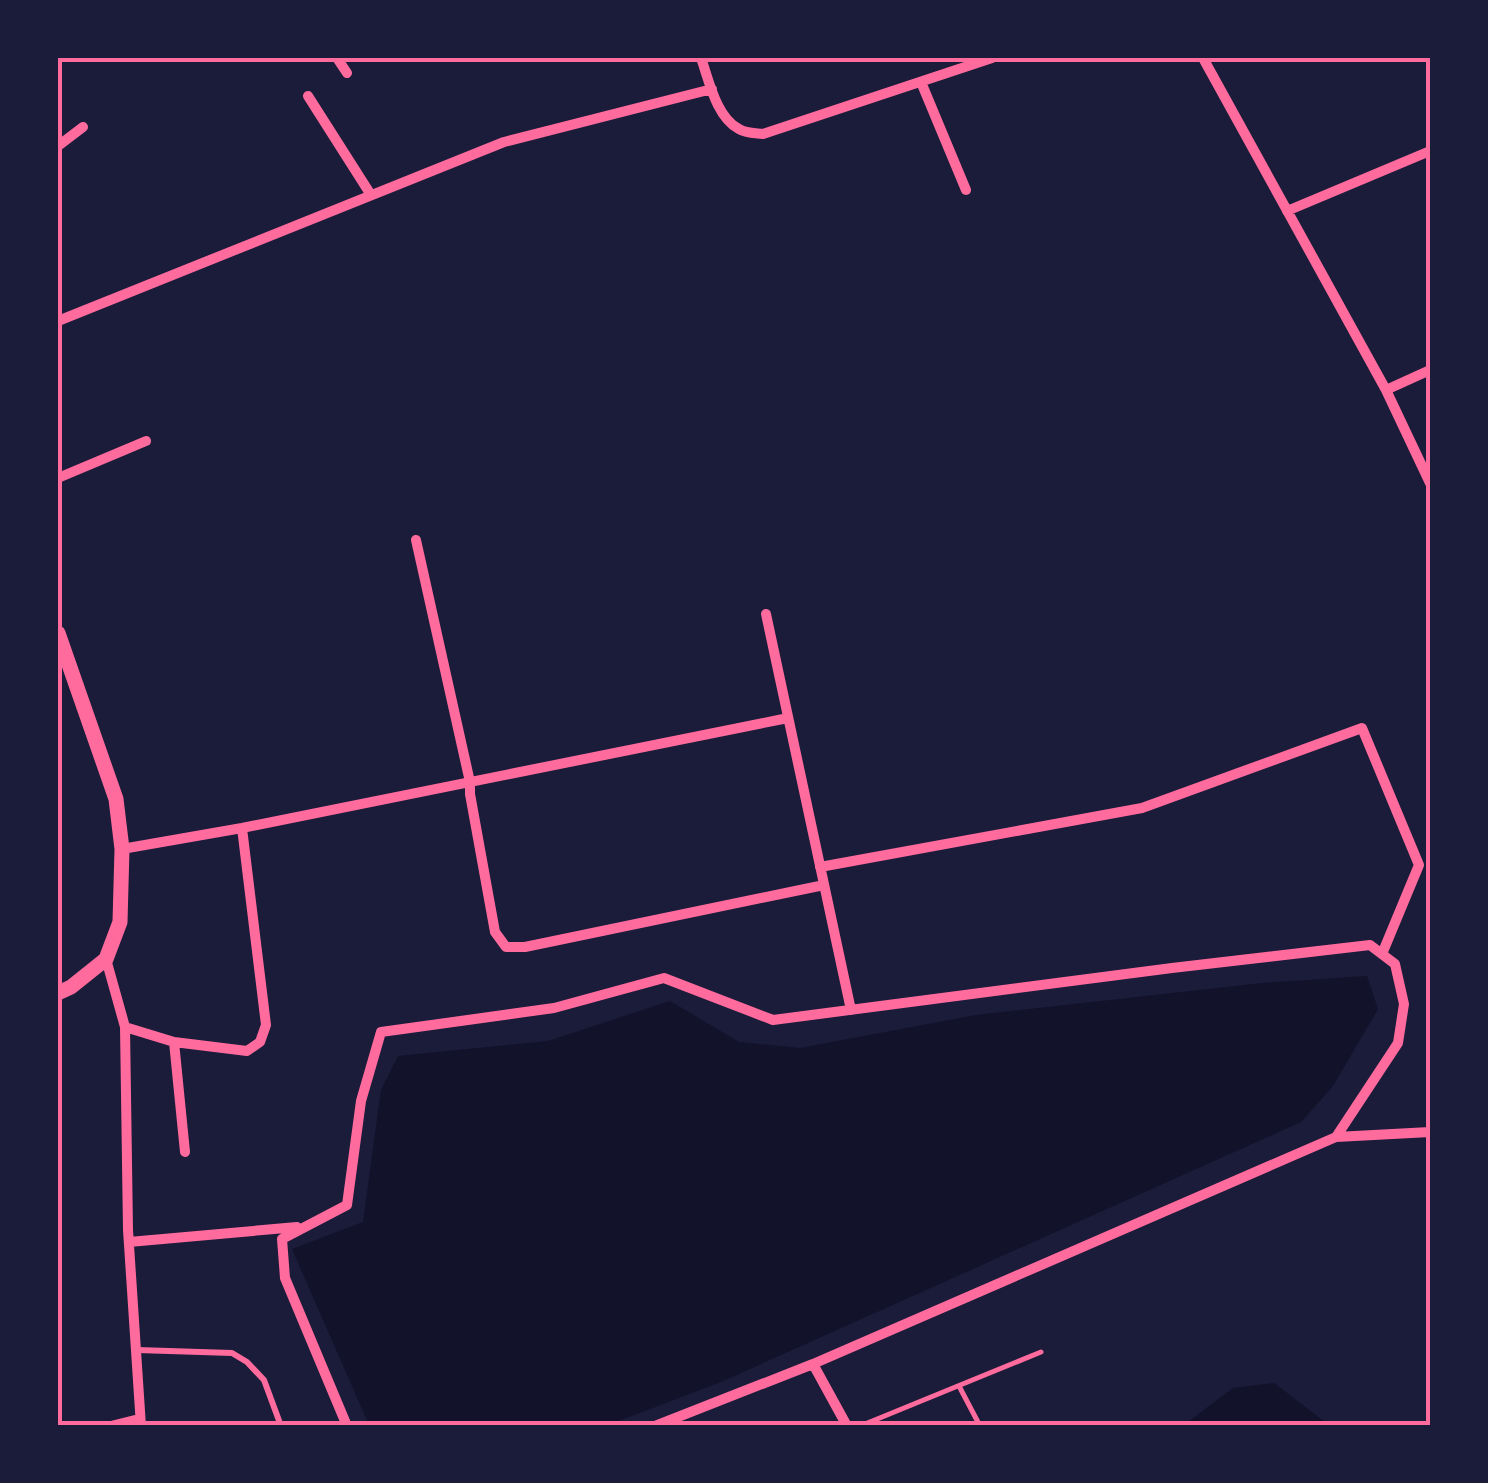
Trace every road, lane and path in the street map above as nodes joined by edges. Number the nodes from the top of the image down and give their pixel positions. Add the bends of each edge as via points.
1 (337, 58) edge
2 (701, 58) edge
3 (992, 58) edge
4 (1203, 58) edge
5 (347, 74) dead end
6 (921, 82) junction
7 (712, 90) junction
8 (308, 96) dead end
9 (83, 126) dead end
10 (58, 146) edge
11 (1430, 151) edge
12 (966, 190) dead end
13 (371, 194) junction
14 (1288, 210) junction
15 (58, 320) edge
16 (1430, 370) edge
17 (1386, 390) junction
18 (146, 441) dead end
19 (58, 478) edge
20 (1430, 483) edge
21 (416, 540) dead end
22 (766, 614) dead end
23 (58, 633) edge
24 (66, 679) edge
25 (788, 718) junction
26 (470, 782) junction
27 (242, 828) junction
28 (122, 849) junction
29 (820, 868) junction
30 (824, 885) junction
31 (1382, 954) junction
32 (106, 959) junction
33 (58, 993) edge
34 (850, 1010) junction
35 (125, 1027) junction
36 (174, 1042) junction
37 (1430, 1132) edge
38 (1336, 1137) junction
39 (185, 1152) dead end
40 (306, 1226) junction
41 (129, 1242) junction
42 (138, 1350) junction
43 (1041, 1352) dead end
44 (813, 1364) junction
45 (959, 1386) junction
46 (140, 1422) edge
47 (111, 1426) edge
48 (281, 1426) edge
49 (346, 1426) edge
50 (655, 1426) edge
51 (847, 1426) edge
52 (862, 1426) edge
53 (980, 1426) edge

1 - 5 street
2 - 7 street
3 - 6 street
4 - 14 street
6 - 7 street via 763,134 741,131 726,119
6 - 12 street
7 - 13 street via 504,142
8 - 13 street
9 - 10 street
11 - 14 street
13 - 15 street
14 - 17 street
16 - 17 street
17 - 20 street
18 - 19 street
21 - 26 street
22 - 25 street
23 - 24 street
24 - 28 street via 116,798
25 - 26 street
25 - 29 street
26 - 27 street
26 - 30 street via 495,932 506,946
27 - 28 street
27 - 36 street via 266,1025 260,1042 247,1051
28 - 32 street via 120,922
29 - 30 street
29 - 31 street via 1142,808 1362,728 1420,865
30 - 34 street
31 - 34 street via 1370,944
31 - 38 street via 1395,964 1404,1004 1398,1043
32 - 33 street
32 - 35 street
34 - 40 street via 773,1020 664,978 554,1008 382,1032 361,1100 348,1205
35 - 36 street
35 - 41 street
36 - 39 street
37 - 38 street
38 - 44 street
40 - 41 street
40 - 49 street via 282,1239 285,1278
41 - 42 street
42 - 46 street
42 - 48 lane via 232,1353 264,1380
43 - 45 path
44 - 50 street
44 - 51 street
45 - 52 path
45 - 53 path
46 - 47 street

